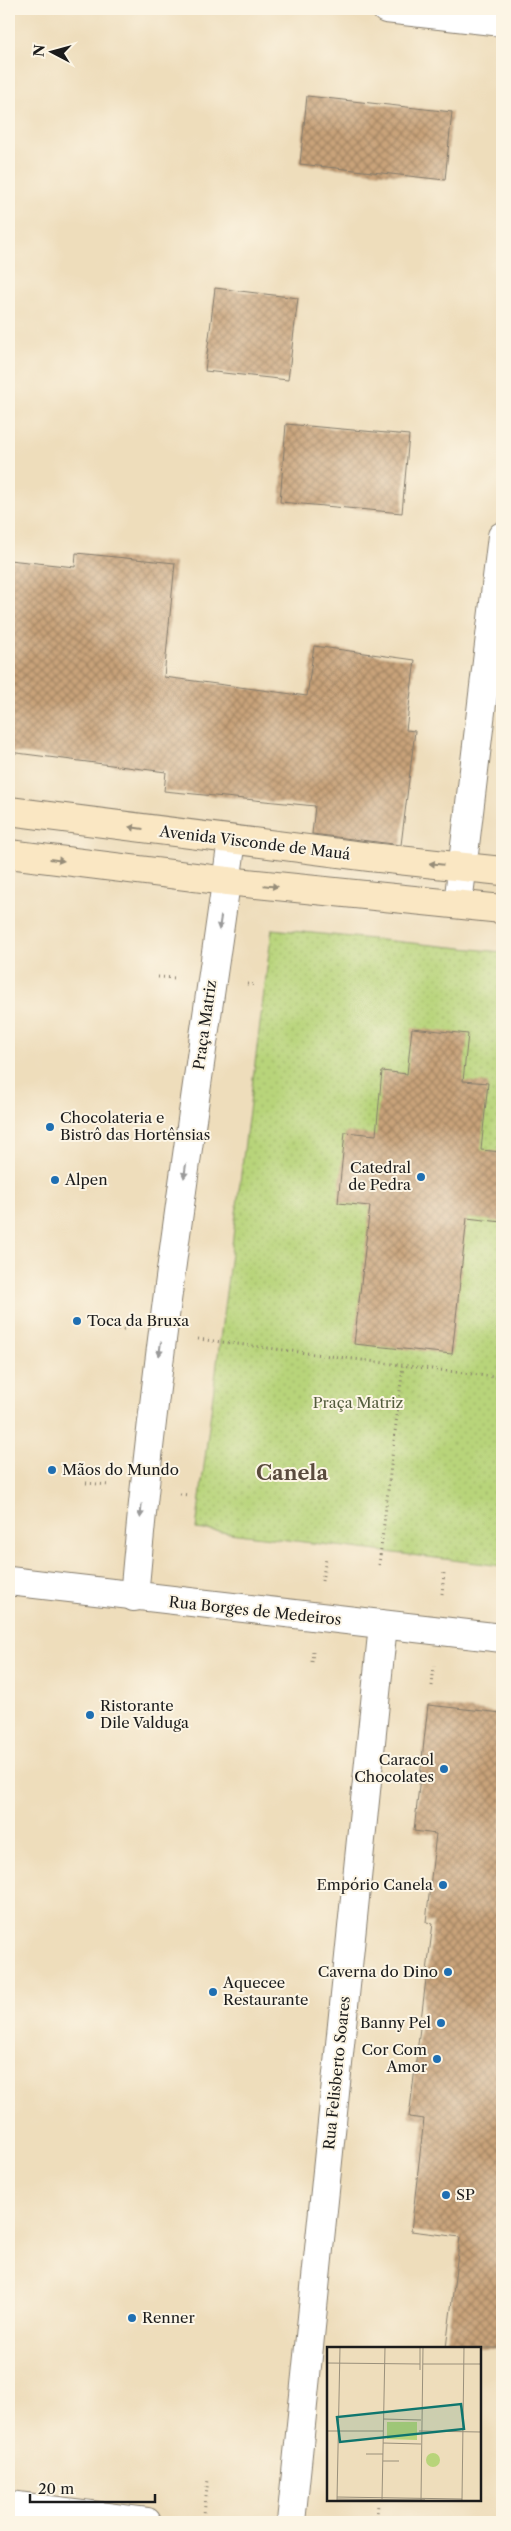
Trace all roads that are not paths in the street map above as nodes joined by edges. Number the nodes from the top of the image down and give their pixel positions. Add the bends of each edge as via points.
1 (386, 9) edge
2 (502, 22) edge
3 (502, 536) edge
4 (9, 811) edge
5 (232, 840) junction
6 (9, 854) edge
7 (463, 866) junction
8 (502, 871) edge
9 (227, 881) junction
10 (458, 904) junction
11 (502, 910) edge
12 (9, 1581) edge
13 (134, 1597) junction
14 (382, 1625) junction
15 (502, 1638) edge
16 (9, 2505) edge
17 (147, 2522) edge
18 (291, 2522) edge

1 - 2 street
3 - 7 street
5 -> 4 main road, Avenida Visconde de Mauá
7 -> 5 main road, Avenida Visconde de Mauá
5 - 9 street, Praça Matriz
6 -> 9 main road
7 - 8 main road, Avenida Visconde de Mauá
7 - 10 street
9 -> 10 main road
9 -> 13 street, Praça Matriz via 162,1334
10 - 11 main road
12 - 13 street, Rua Borges de Medeiros
13 - 14 street, Rua Borges de Medeiros
14 - 15 street, Rua Borges de Medeiros
14 - 18 street, Rua Felisberto Soares
16 - 17 street

